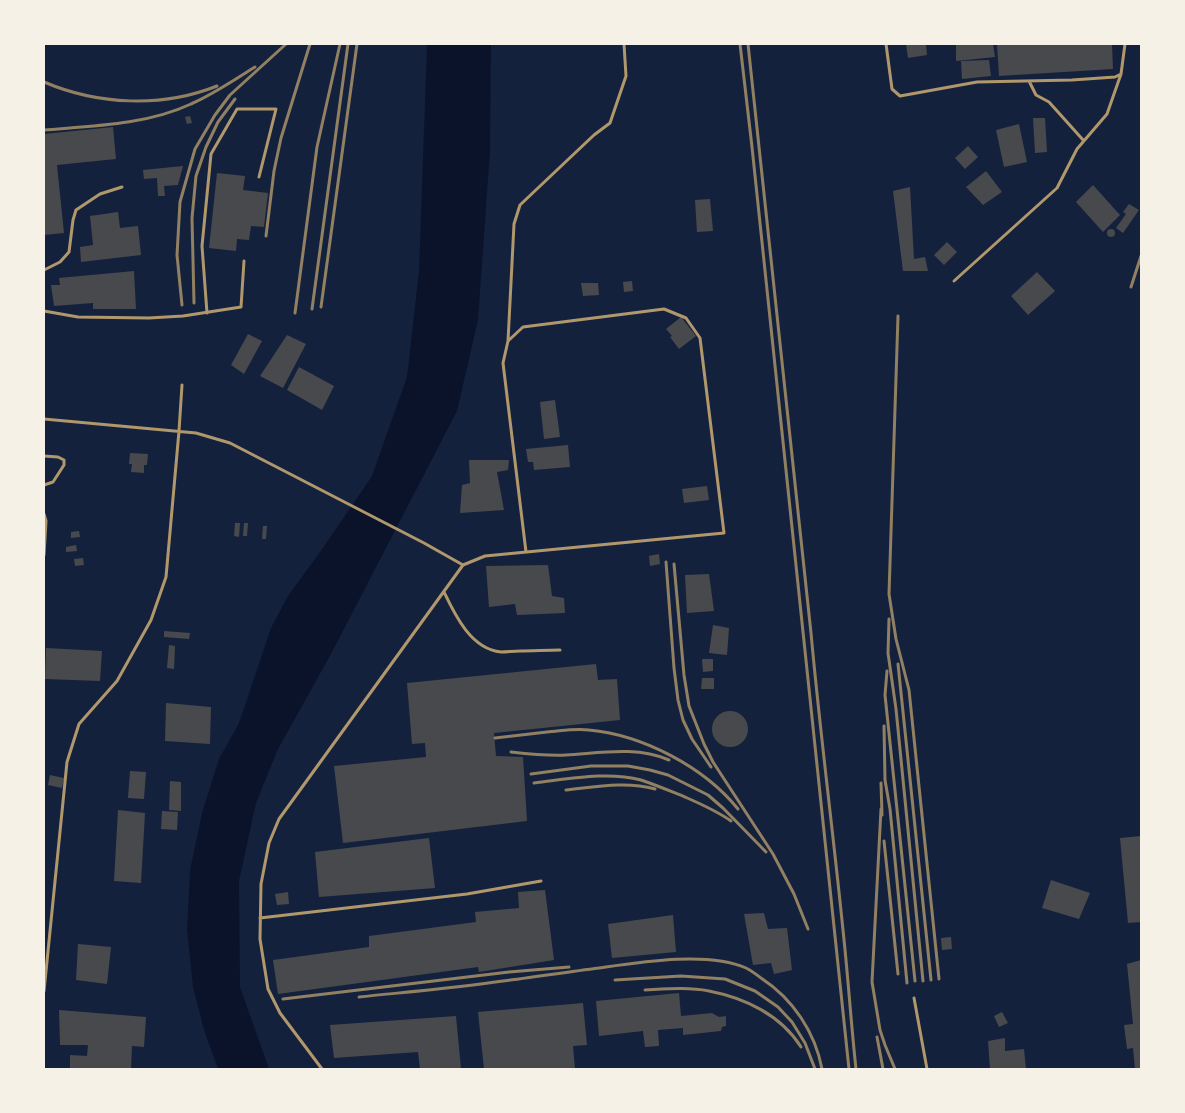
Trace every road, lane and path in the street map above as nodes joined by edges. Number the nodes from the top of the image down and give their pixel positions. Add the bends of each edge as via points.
1 (624, 44) edge
2 (886, 44) edge
3 (1125, 44) edge
4 (1121, 74) junction
5 (1029, 81) junction
6 (1084, 141) junction
7 (259, 177) dead end
8 (122, 187) dead end
9 (244, 261) dead end
10 (44, 270) edge
11 (954, 281) dead end
12 (44, 311) edge
13 (207, 313) junction
14 (508, 341) junction
15 (182, 385) dead end
16 (44, 419) edge
17 (180, 431) junction
18 (44, 456) edge
19 (44, 485) edge
20 (44, 514) edge
21 (526, 552) junction
22 (44, 555) edge
23 (464, 565) junction
24 (444, 592) junction
25 (560, 650) dead end
26 (541, 881) dead end
27 (260, 918) junction
28 (44, 991) edge
29 (914, 998) dead end
30 (322, 1069) edge
31 (927, 1069) edge

1 - 14 lane via 626,76 610,123 520,205 514,224
2 - 5 lane via 892,89 900,96 977,82
3 - 4 lane
4 - 5 lane via 1115,78
4 - 6 lane via 1107,114
5 - 6 lane via 1036,95 1049,102
6 - 11 lane via 1077,149 1057,188
7 - 13 lane via 276,109 237,109 211,154 202,246
8 - 10 lane via 100,194 76,210 72,220 69,252 60,262
9 - 13 lane via 241,307
12 - 13 lane via 78,316 133,318
14 - 21 lane via 503,363
14 - 21 lane via 523,327 664,309 686,318 700,338 724,533
15 - 17 lane
16 - 17 lane
17 - 23 lane via 230,443
17 - 28 lane via 166,577 154,613 117,681 79,724 67,762
18 - 19 lane via 58,457 64,460 64,465 53,482
20 - 22 lane
21 - 23 lane via 485,556
23 - 24 lane
24 - 25 lane via 459,621 476,641 490,649 501,652
24 - 27 lane via 279,819 269,843 261,884
26 - 27 lane via 467,894
27 - 30 lane via 260,939 268,988 280,1013
29 - 31 lane

